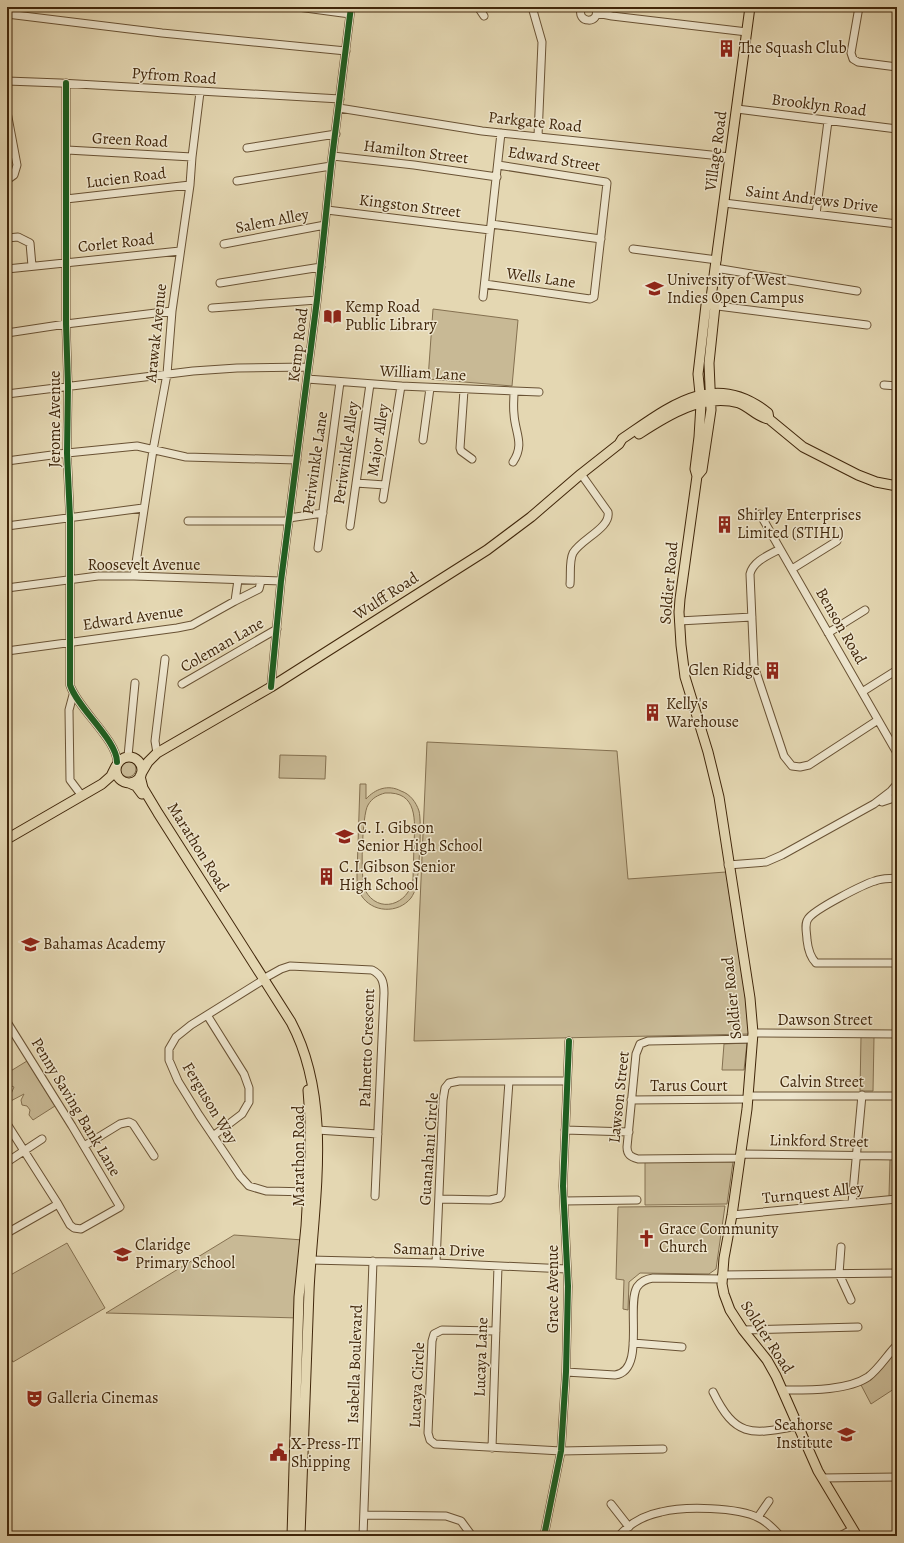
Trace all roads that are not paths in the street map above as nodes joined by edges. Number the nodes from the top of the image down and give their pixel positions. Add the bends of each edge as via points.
1 (298, 7) edge
2 (478, 7) edge
3 (532, 7) edge
4 (582, 7) edge
5 (750, 7) edge
6 (859, 7) edge
7 (351, 10) edge
8 (596, 10) edge
9 (7, 14) edge
10 (484, 16) dead end
11 (747, 32) junction
12 (346, 51) junction
13 (897, 68) edge
14 (7, 81) edge
15 (66, 83) junction
16 (200, 92) junction
17 (340, 99) junction
18 (339, 108) junction
19 (737, 109) junction
20 (7, 112) edge
21 (828, 120) junction
22 (9, 128) edge
23 (897, 129) edge
24 (501, 133) junction
25 (336, 134) junction
26 (538, 136) junction
27 (247, 148) dead end
28 (66, 150) junction
29 (333, 156) junction
30 (192, 157) junction
31 (730, 157) junction
32 (498, 165) junction
33 (331, 166) junction
34 (496, 177) junction
35 (7, 180) edge
36 (237, 181) dead end
37 (190, 185) junction
38 (66, 199) junction
39 (724, 203) junction
40 (327, 210) junction
41 (816, 214) junction
42 (897, 224) edge
43 (325, 226) junction
44 (491, 227) junction
45 (7, 238) edge
46 (601, 239) junction
47 (224, 244) dead end
48 (633, 249) dead end
49 (180, 251) junction
50 (66, 262) junction
51 (716, 264) junction
52 (32, 266) junction
53 (321, 267) junction
54 (7, 269) edge
55 (220, 283) dead end
56 (485, 284) junction
57 (856, 291) dead end
58 (483, 297) dead end
59 (317, 300) junction
60 (710, 303) junction
61 (212, 308) dead end
62 (172, 311) junction
63 (66, 324) junction
64 (867, 325) dead end
65 (7, 333) edge
66 (308, 367) junction
67 (167, 374) junction
68 (307, 379) junction
69 (340, 382) junction
70 (370, 384) junction
71 (884, 385) dead end
72 (68, 386) junction
73 (401, 386) junction
74 (897, 386) edge
75 (430, 388) junction
76 (464, 390) junction
77 (514, 392) junction
78 (539, 392) dead end
79 (7, 394) edge
80 (711, 397) junction
81 (700, 399) junction
82 (423, 440) dead end
83 (153, 450) junction
84 (67, 453) junction
85 (472, 459) dead end
86 (297, 460) junction
87 (7, 461) edge
88 (512, 462) dead end
89 (581, 474) junction
90 (698, 476) junction
91 (356, 484) junction
92 (385, 485) junction
93 (897, 486) edge
94 (383, 499) dead end
95 (143, 508) junction
96 (323, 513) junction
97 (760, 514) dead end
98 (70, 518) junction
99 (289, 520) junction
100 (188, 521) dead end
101 (7, 526) edge
102 (350, 526) dead end
103 (837, 541) dead end
104 (318, 548) dead end
105 (780, 549) junction
106 (792, 569) junction
107 (134, 576) junction
108 (70, 580) junction
109 (238, 580) junction
110 (261, 581) junction
111 (282, 581) junction
112 (570, 584) dead end
113 (7, 588) edge
114 (235, 601) junction
115 (865, 610) dead end
116 (752, 617) junction
117 (679, 621) junction
118 (277, 629) junction
119 (828, 633) junction
120 (70, 642) junction
121 (7, 651) edge
122 (165, 659) dead end
123 (897, 670) edge
124 (136, 683) dead end
125 (182, 684) dead end
126 (271, 687) junction
127 (862, 692) junction
128 (73, 695) junction
129 (878, 720) junction
130 (157, 753) junction
131 (897, 753) edge
132 (124, 760) junction
133 (141, 775) junction
134 (128, 783) junction
135 (897, 784) edge
136 (97, 787) junction
137 (82, 796) junction
138 (897, 797) edge
139 (874, 804) junction
140 (7, 839) edge
141 (728, 865) junction
142 (897, 878) edge
143 (897, 963) edge
144 (262, 980) junction
145 (207, 1015) junction
146 (7, 1022) edge
147 (897, 1034) edge
148 (753, 1036) junction
149 (569, 1041) dead end
150 (509, 1081) junction
151 (566, 1081) junction
152 (862, 1095) junction
153 (897, 1096) edge
154 (748, 1098) junction
155 (631, 1100) junction
156 (7, 1124) edge
157 (317, 1130) junction
158 (565, 1130) junction
159 (629, 1132) junction
160 (378, 1134) junction
161 (212, 1136) junction
162 (42, 1139) dead end
163 (84, 1146) junction
164 (24, 1150) junction
165 (154, 1156) dead end
166 (741, 1156) junction
167 (856, 1156) junction
168 (897, 1156) edge
169 (7, 1162) edge
170 (312, 1192) junction
171 (375, 1196) dead end
172 (439, 1199) junction
173 (897, 1199) edge
174 (637, 1200) dead end
175 (564, 1201) junction
176 (852, 1203) junction
177 (58, 1204) junction
178 (732, 1215) junction
179 (7, 1233) edge
180 (841, 1247) dead end
181 (310, 1260) junction
182 (373, 1261) junction
183 (436, 1263) junction
184 (498, 1266) junction
185 (567, 1269) junction
186 (839, 1274) junction
187 (897, 1274) edge
188 (722, 1277) junction
189 (851, 1300) dead end
190 (858, 1327) dead end
191 (743, 1330) junction
192 (496, 1331) junction
193 (633, 1343) junction
194 (897, 1346) edge
195 (682, 1347) dead end
196 (566, 1372) junction
197 (783, 1390) junction
198 (713, 1392) dead end
199 (798, 1426) junction
200 (492, 1448) junction
201 (663, 1449) dead end
202 (561, 1451) junction
203 (897, 1477) edge
204 (822, 1478) junction
205 (769, 1500) dead end
206 (612, 1504) dead end
207 (364, 1515) junction
208 (758, 1517) junction
209 (629, 1527) junction
210 (855, 1532) edge
211 (292, 1536) edge
212 (300, 1536) edge
213 (363, 1536) edge
214 (472, 1536) edge
215 (544, 1536) edge
216 (619, 1536) edge
217 (780, 1536) edge
218 (840, 1536) edge

1 - 7 street
2 - 10 street
3 - 26 street via 542,42
4 - 8 street via 580,14 586,20 594,19
5 - 11 main road, Village Road
6 - 13 street via 851,53 853,59
7 - 12 street, Kemp Road
8 - 11 street via 612,16
9 - 12 street via 162,33
11 - 19 main road, Village Road
12 - 17 street, Kemp Road
14 - 15 street, Pyfrom Road
15 - 16 street, Pyfrom Road
15 - 28 street, Jerome Avenue
16 - 17 street, Pyfrom Road
16 - 30 street, Arawak Avenue
17 - 18 street, Kemp Road
18 - 24 street, Parkgate Road
18 - 25 street, Kemp Road
19 - 21 street, Brooklyn Road
19 - 31 main road, Village Road
20 - 22 street
21 - 23 street, Brooklyn Road
21 - 41 street
22 - 35 street via 17,165 14,175
24 - 26 street, Parkgate Road
24 - 32 street
25 - 27 street
25 - 29 street, Kemp Road
26 - 31 street, Parkgate Road
28 - 30 street, Green Road
28 - 38 street, Jerome Avenue
29 - 33 street, Kemp Road
29 - 34 street, Hamilton Street
30 - 37 street, Arawak Avenue
31 - 39 main road, Village Road
32 - 34 street
32 - 46 street, Edward Street via 606,182
33 - 36 street
33 - 40 street, Kemp Road
34 - 44 street
37 - 38 street, Lucien Road
37 - 49 street, Arawak Avenue
38 - 50 street, Jerome Avenue
39 - 41 street, Saint Andrews Drive
39 - 51 main road, Village Road
40 - 43 street, Kemp Road
40 - 44 street, Kingston Street
41 - 42 street, Saint Andrews Drive
43 - 47 street, Salem Alley
43 - 53 street, Kemp Road
44 - 46 street, Kingston Street
44 - 56 street
45 - 52 street via 18,238 30,243
46 - 56 street, Wells Lane via 594,297 590,299
48 - 51 street
49 - 50 street, Corlet Road
49 - 62 street, Arawak Avenue
50 - 52 street, Corlet Road
50 - 63 street, Jerome Avenue
51 - 57 street
51 - 60 main road, Village Road
52 - 54 street, Corlet Road
53 - 55 street
53 - 59 street, Kemp Road
56 - 58 street
59 - 61 street
59 - 66 street, Kemp Road
60 - 64 street
60 - 80 main road, Village Road
60 - 81 main road, Village Road via 698,374
62 - 63 street
62 - 67 street, Arawak Avenue
63 - 65 street
63 - 72 street, Jerome Avenue
66 - 67 street via 237,368
66 - 68 street, Kemp Road
67 - 72 street
67 - 83 street, Arawak Avenue
68 - 69 street, William Lane
68 - 86 street, Kemp Road
69 - 70 street, William Lane
69 - 96 street, Periwinkle Lane
70 - 73 street, William Lane
70 - 91 street, Periwinkle Alley
71 - 74 street
72 - 79 street
72 - 84 street, Jerome Avenue
73 - 75 street, William Lane
73 - 92 street, Major Alley
75 - 76 street, William Lane
75 - 82 street
76 - 77 street, William Lane
76 - 85 street via 460,448
77 - 78 street, William Lane
77 - 88 street via 519,448
80 - 81 main road, Wulff Road
80 - 90 main road, Soldier Road via 702,470
80 - 93 main road, Wulff Road via 728,393 751,400 768,413 769,419 803,447 858,475
81 - 89 main road, Wulff Road via 689,398 666,410 622,439
81 - 90 main road, Soldier Road via 695,469
83 - 84 street via 137,446
83 - 86 street via 186,457
83 - 95 street, Arawak Avenue
84 - 87 street
84 - 98 street, Jerome Avenue
86 - 99 street, Kemp Road
89 - 112 street via 609,516 604,526 579,545 574,552
89 - 126 main road, Wulff Road via 531,517 487,550
90 - 117 main road, Soldier Road
91 - 92 street
91 - 102 street, Periwinkle Alley
92 - 94 street, Major Alley
95 - 98 street
95 - 107 street, Arawak Avenue
96 - 99 street
96 - 104 street, Periwinkle Lane
97 - 105 street, Benson Road
98 - 101 street
98 - 108 street, Jerome Avenue
99 - 100 street
99 - 111 street, Kemp Road
103 - 106 street
105 - 106 street, Benson Road
105 - 116 street via 757,563 751,570
106 - 119 street, Benson Road
107 - 108 street, Roosevelt Avenue via 98,576
107 - 109 street, Roosevelt Avenue
108 - 113 street, Roosevelt Avenue
108 - 120 street, Jerome Avenue
109 - 110 street, Roosevelt Avenue
109 - 114 street
110 - 111 street, Roosevelt Avenue
110 - 114 street, Edward Avenue via 259,589
111 - 118 street, Kemp Road
114 - 120 street, Edward Avenue via 192,625
115 - 119 street
116 - 117 street
116 - 129 street via 752,657 756,675 781,750 792,766 808,765
117 - 141 main road, Soldier Road via 685,677 715,781 723,819
118 - 125 street, Coleman Lane
118 - 126 street, Kemp Road
119 - 127 street, Benson Road
120 - 121 street, Edward Avenue
120 - 128 street, Jerome Avenue via 70,685
122 - 130 street via 155,741
123 - 127 street
124 - 132 street
126 - 130 main road, Wulff Road
127 - 129 street, Benson Road
128 - 132 street, Jerome Avenue
128 - 137 street, Jerome Avenue via 69,710 70,780
129 - 131 street, Benson Road
130 - 132 main road, Wulff Road
130 - 133 main road, Wulff Road
132 - 133 main road via 140,762
132 - 134 main road via 117,775 119,779
132 - 136 main road via 111,776
133 - 134 main road via 137,780
133 - 144 main road, Marathon Road via 146,792
134 - 136 main road via 112,782
134 - 144 main road, Marathon Road via 135,785 140,791
135 - 139 street
136 - 137 main road
137 - 140 main road
138 - 139 street
139 - 141 street via 766,862
141 - 148 main road, Soldier Road via 750,998
142 - 143 street via 875,881 859,888 820,909 806,922 809,952 816,962
144 - 145 street, Ferguson Way
144 - 157 main road, Marathon Road via 291,1022 301,1044 313,1090
144 - 160 street, Palmetto Crescent via 290,966 372,970 379,974 384,985 384,993
144 - 170 main road, Marathon Road via 292,1035 305,1076 310,1118
145 - 161 street via 244,1074 249,1088 249,1102 242,1114
145 - 161 street, Ferguson Way via 176,1037 169,1054 178,1081
146 - 163 street, Penny Saving Bank Lane
147 - 148 street, Dawson Street
148 - 154 main road, Soldier Road
148 - 155 street, Lawson Street via 642,1042 636,1054
149 - 151 street, Grace Avenue
150 - 151 street, Guanahani Circle
150 - 172 street via 501,1195 490,1200
150 - 172 street, Guanahani Circle via 453,1081 445,1088
151 - 158 street, Grace Avenue
152 - 153 street, Calvin Street
152 - 154 street, Calvin Street
152 - 167 street
154 - 155 street, Tarus Court
154 - 166 main road, Soldier Road
155 - 159 street, Lawson Street
156 - 164 street
157 - 160 street
157 - 170 main road, Marathon Road
158 - 159 street
158 - 175 street, Grace Avenue
159 - 166 street, Lawson Street via 628,1152 634,1158
160 - 171 street, Palmetto Crescent
161 - 170 street, Ferguson Way via 249,1186 266,1191
162 - 164 street
163 - 165 street via 120,1124 129,1122 133,1124
163 - 177 street, Penny Saving Bank Lane via 120,1207 81,1230 70,1225
164 - 169 street
164 - 177 street
166 - 167 street, Linkford Street
166 - 178 main road, Soldier Road
167 - 168 street, Linkford Street
167 - 176 street
170 - 181 main road, Marathon Road
170 - 211 main road, Marathon Road via 299,1297
172 - 183 street, Guanahani Circle
173 - 176 street, Turnquest Alley
174 - 175 street
175 - 185 street, Grace Avenue
176 - 178 street, Turnquest Alley
177 - 179 street
178 - 188 main road, Soldier Road
180 - 186 street
181 - 182 street, Samana Drive
181 - 212 main road, Marathon Road
182 - 183 street, Samana Drive
182 - 207 street, Isabella Boulevard
183 - 184 street, Samana Drive
184 - 185 street, Samana Drive
184 - 192 street, Lucaya Lane
185 - 196 street, Grace Avenue
186 - 187 street
186 - 188 street
186 - 189 street
188 - 191 main road, Soldier Road via 728,1305
188 - 193 street via 653,1278 643,1281 637,1287 634,1296
190 - 191 street
191 - 197 main road, Soldier Road via 767,1360
192 - 200 street, Lucaya Lane
192 - 200 street, Lucaya Circle via 442,1330 434,1334 428,1433 430,1440 437,1445
193 - 195 street
193 - 196 street via 629,1363 624,1372 618,1375
194 - 197 street via 869,1376 857,1382 835,1387
196 - 202 street, Grace Avenue
197 - 199 main road, Soldier Road
198 - 199 street via 727,1416 740,1428 760,1432
199 - 204 main road, Soldier Road
200 - 202 street, Lucaya Circle
201 - 202 street, Lucaya Circle
202 - 215 street, Grace Avenue
203 - 204 street
204 - 210 main road, Soldier Road
205 - 208 street
206 - 209 street
207 - 213 street, Isabella Boulevard
207 - 214 street via 453,1517 468,1528
208 - 209 street via 710,1509 674,1510 650,1515
208 - 217 street
209 - 216 street
210 - 218 street

